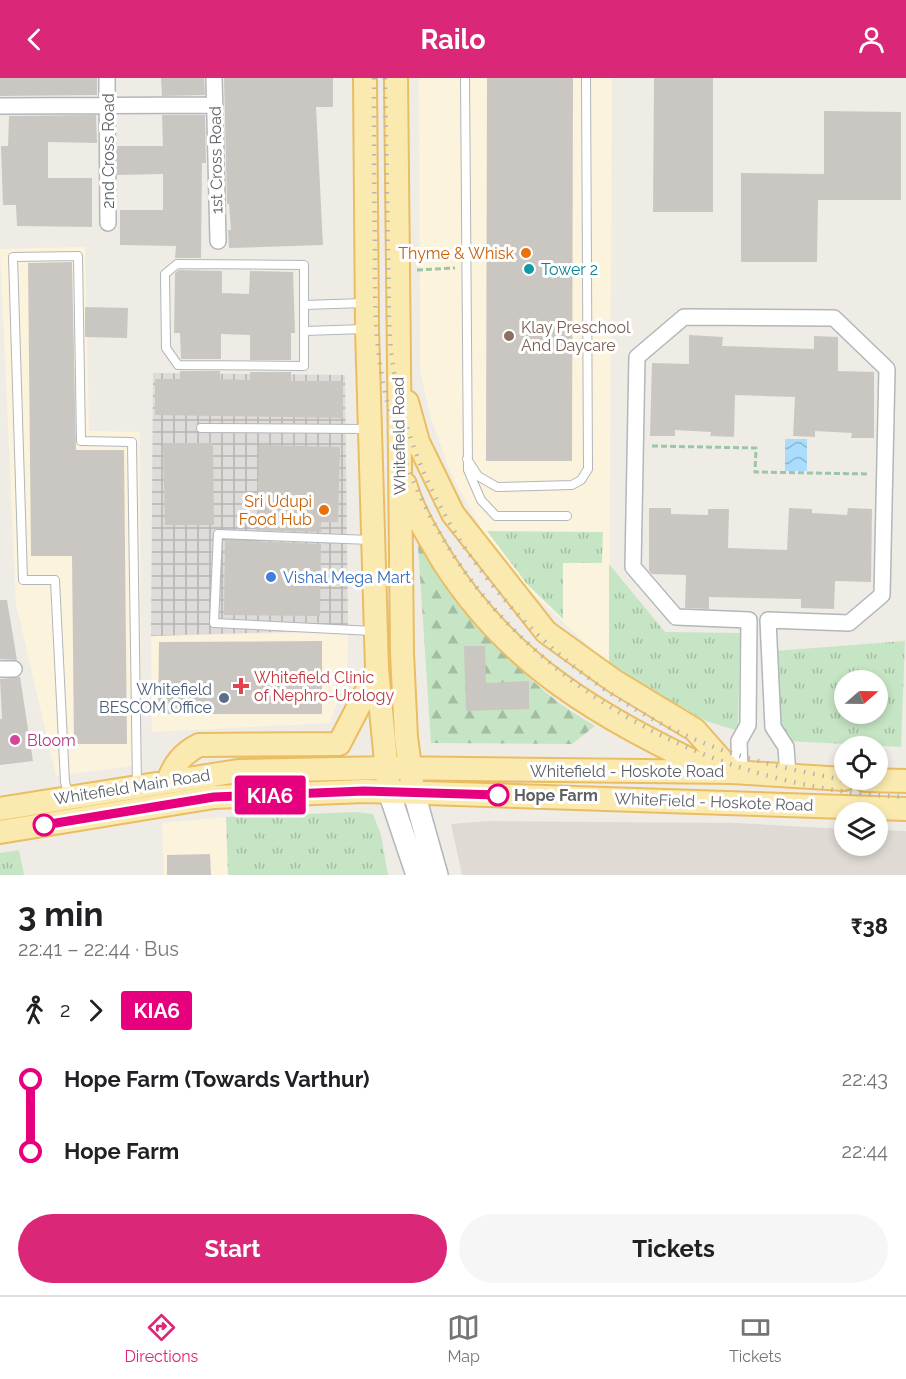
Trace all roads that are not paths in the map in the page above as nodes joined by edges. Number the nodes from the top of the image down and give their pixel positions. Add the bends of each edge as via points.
1 (107, 78) edge
2 (214, 78) edge
3 (365, 78) edge
4 (396, 78) edge
5 (465, 78) edge
6 (586, 78) edge
7 (108, 105) junction
8 (215, 105) junction
9 (0, 106) edge
10 (366, 127) junction
11 (396, 127) junction
12 (397, 168) junction
13 (366, 169) junction
14 (108, 223) dead end
15 (218, 241) dead end
16 (367, 303) junction
17 (305, 305) junction
18 (367, 329) junction
19 (305, 331) junction
20 (398, 366) junction
21 (201, 428) dead end
22 (371, 429) junction
23 (467, 459) junction
24 (399, 465) junction
25 (567, 516) dead end
26 (375, 540) junction
27 (748, 620) junction
28 (768, 620) junction
29 (378, 632) junction
30 (377, 669) junction
31 (748, 725) junction
32 (773, 727) junction
33 (398, 769) junction
34 (730, 773) junction
35 (788, 776) junction
36 (834, 778) edge
37 (168, 781) junction
38 (888, 781) edge
39 (906, 781) edge
40 (137, 786) junction
41 (389, 792) junction
42 (414, 793) junction
43 (69, 797) junction
44 (0, 809) edge
45 (906, 809) edge
46 (0, 832) edge
47 (417, 875) edge
48 (437, 875) edge

1 - 7 street, 2nd Cross Road
2 - 8 street, 1st Cross Road
3 - 10 main road, Whitefield Road
4 - 11 main road, Whitefield Road
5 - 23 lane
6 - 23 lane via 588,469 572,485 497,487 478,476
7 - 8 street
7 - 9 street
7 - 14 street, 2nd Cross Road
8 - 15 street, 1st Cross Road
10 - 11 main road
10 - 13 main road, Whitefield Road
11 - 12 main road, Whitefield Road
12 - 13 main road
12 - 20 main road, Whitefield Road
13 - 16 main road, Whitefield Road
16 - 17 lane
16 - 18 main road, Whitefield Road
17 - 19 lane
17 - 19 lane via 304,265 177,264 165,274 166,348 178,365 304,366
18 - 19 lane
18 - 22 main road, Whitefield Road
20 - 24 main road, Whitefield Road
20 - 34 main road via 418,442 453,514 500,576 546,632 614,681 695,730
21 - 22 lane
22 - 26 main road, Whitefield Road
23 - 25 lane via 476,491 496,516
24 - 33 main road, Whitefield Road via 402,653
24 - 34 main road via 410,501 426,533 458,584 510,646 616,723
26 - 29 main road, Whitefield Road
26 - 29 lane via 218,534 214,623
27 - 28 street
27 - 28 street via 676,617 633,567 637,357 684,317 834,318 887,369 882,595 849,623
27 - 31 street
28 - 32 street
29 - 30 main road, Whitefield Road
30 - 33 main road, Whitefield Road
30 - 37 main road via 339,744 199,745 179,759
31 - 32 street
31 - 34 street
32 - 35 street via 786,747
33 - 34 main road, Whitefield - Hoskote Road
33 - 37 main road, Whitefield Main Road via 238,771
33 - 41 main road
33 - 42 main road, Whitefield Road
34 - 35 main road, Whitefield - Hoskote Road
35 - 36 main road, Whitefield - Hoskote Road
37 - 40 main road, Whitefield Main Road
38 - 39 main road
40 - 43 main road, Whitefield Main Road
40 - 43 lane via 132,442 81,441 78,256 13,257 23,580 55,580 64,782
41 - 42 main road, Whitefield Main Road
41 - 46 main road, Whitefield Main Road via 214,797
41 - 47 main road
42 - 45 main road, WhiteField - Hoskote Road
42 - 48 main road
43 - 44 main road, Whitefield Main Road

